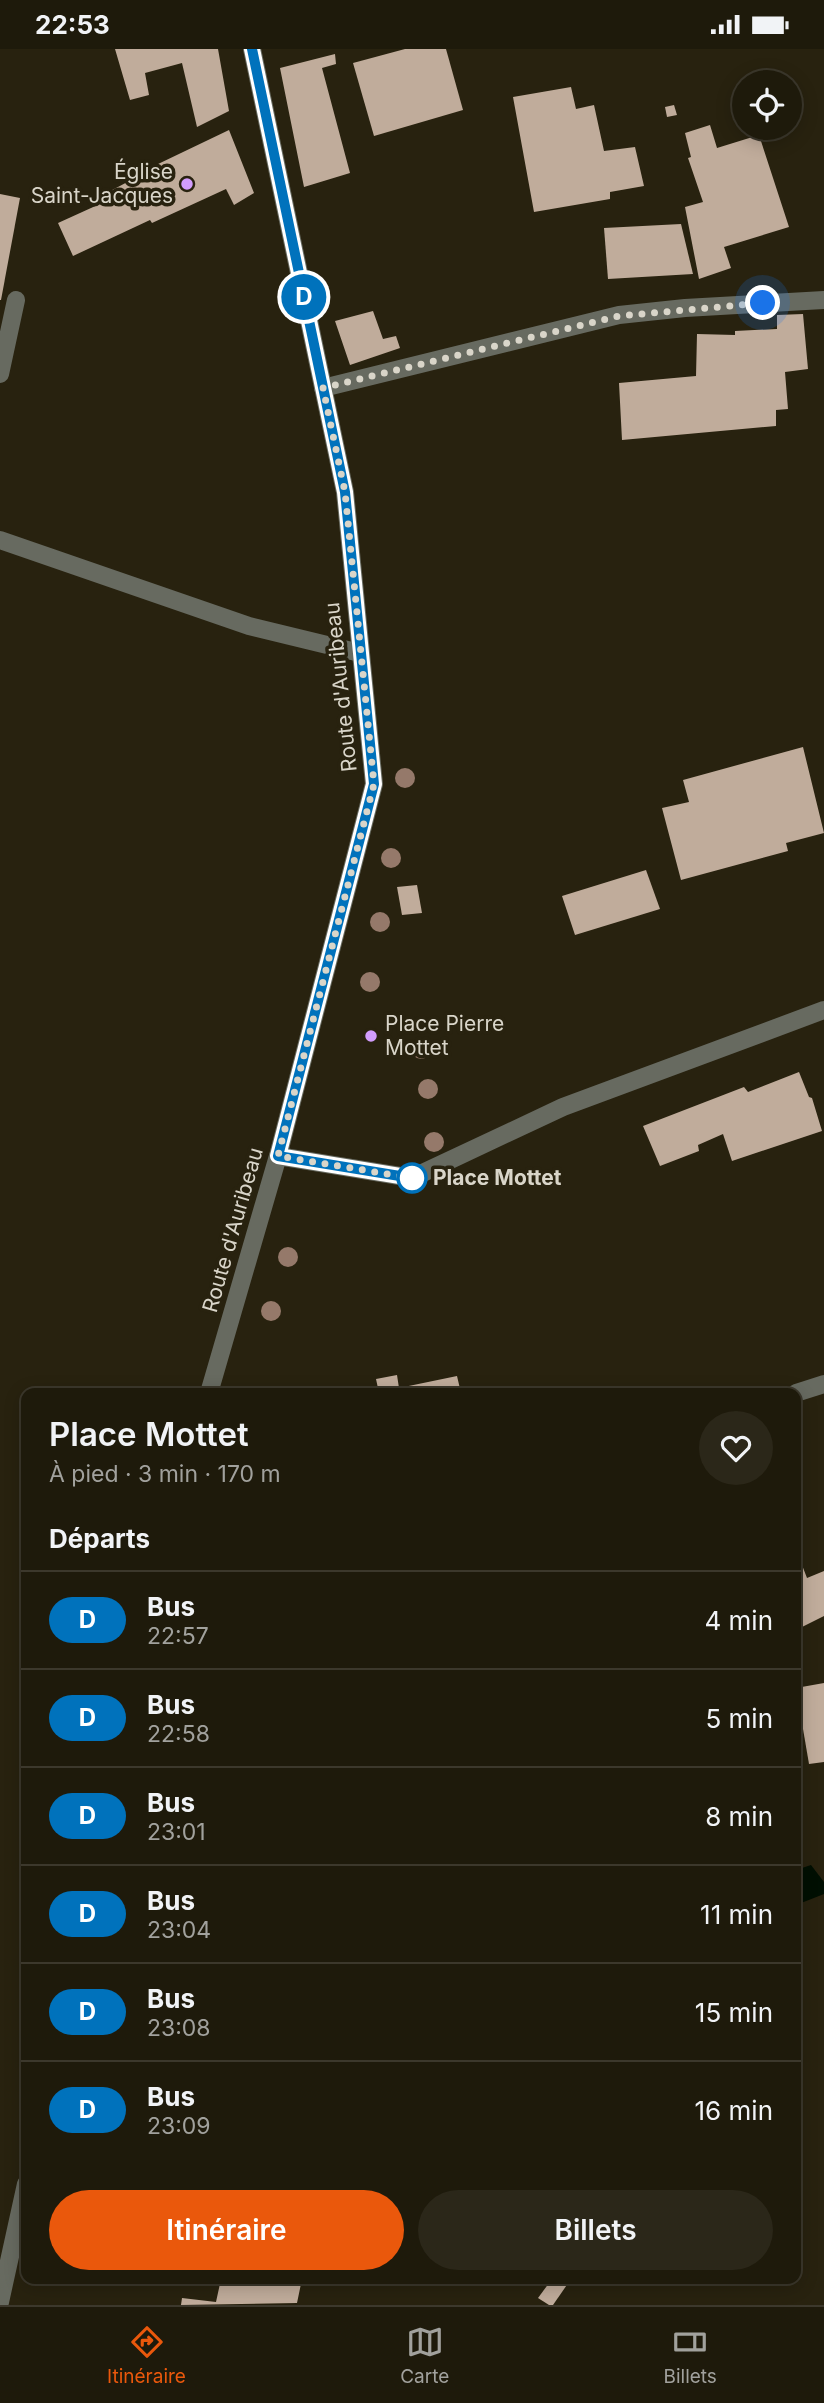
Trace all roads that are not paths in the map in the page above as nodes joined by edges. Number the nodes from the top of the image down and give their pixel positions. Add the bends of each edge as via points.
1 (252, 49) edge
2 (16, 300) dead end
3 (824, 300) edge
4 (0, 374) edge
5 (323, 388) junction
6 (0, 540) edge
7 (360, 653) junction
8 (824, 1013) edge
9 (278, 1156) junction
10 (824, 1384) edge
11 (210, 1388) edge
12 (801, 1391) edge
13 (21, 2207) edge
14 (0, 2302) edge

1 - 5 street, Route d'Auribeau
2 - 4 street
3 - 5 street via 619,316
5 - 7 street, Route d'Auribeau via 345,492
6 - 7 street via 249,626
7 - 9 street, Route d'Auribeau via 374,784
8 - 9 street via 563,1107 412,1178
9 - 11 street, Route d'Auribeau
10 - 12 street
13 - 14 street

